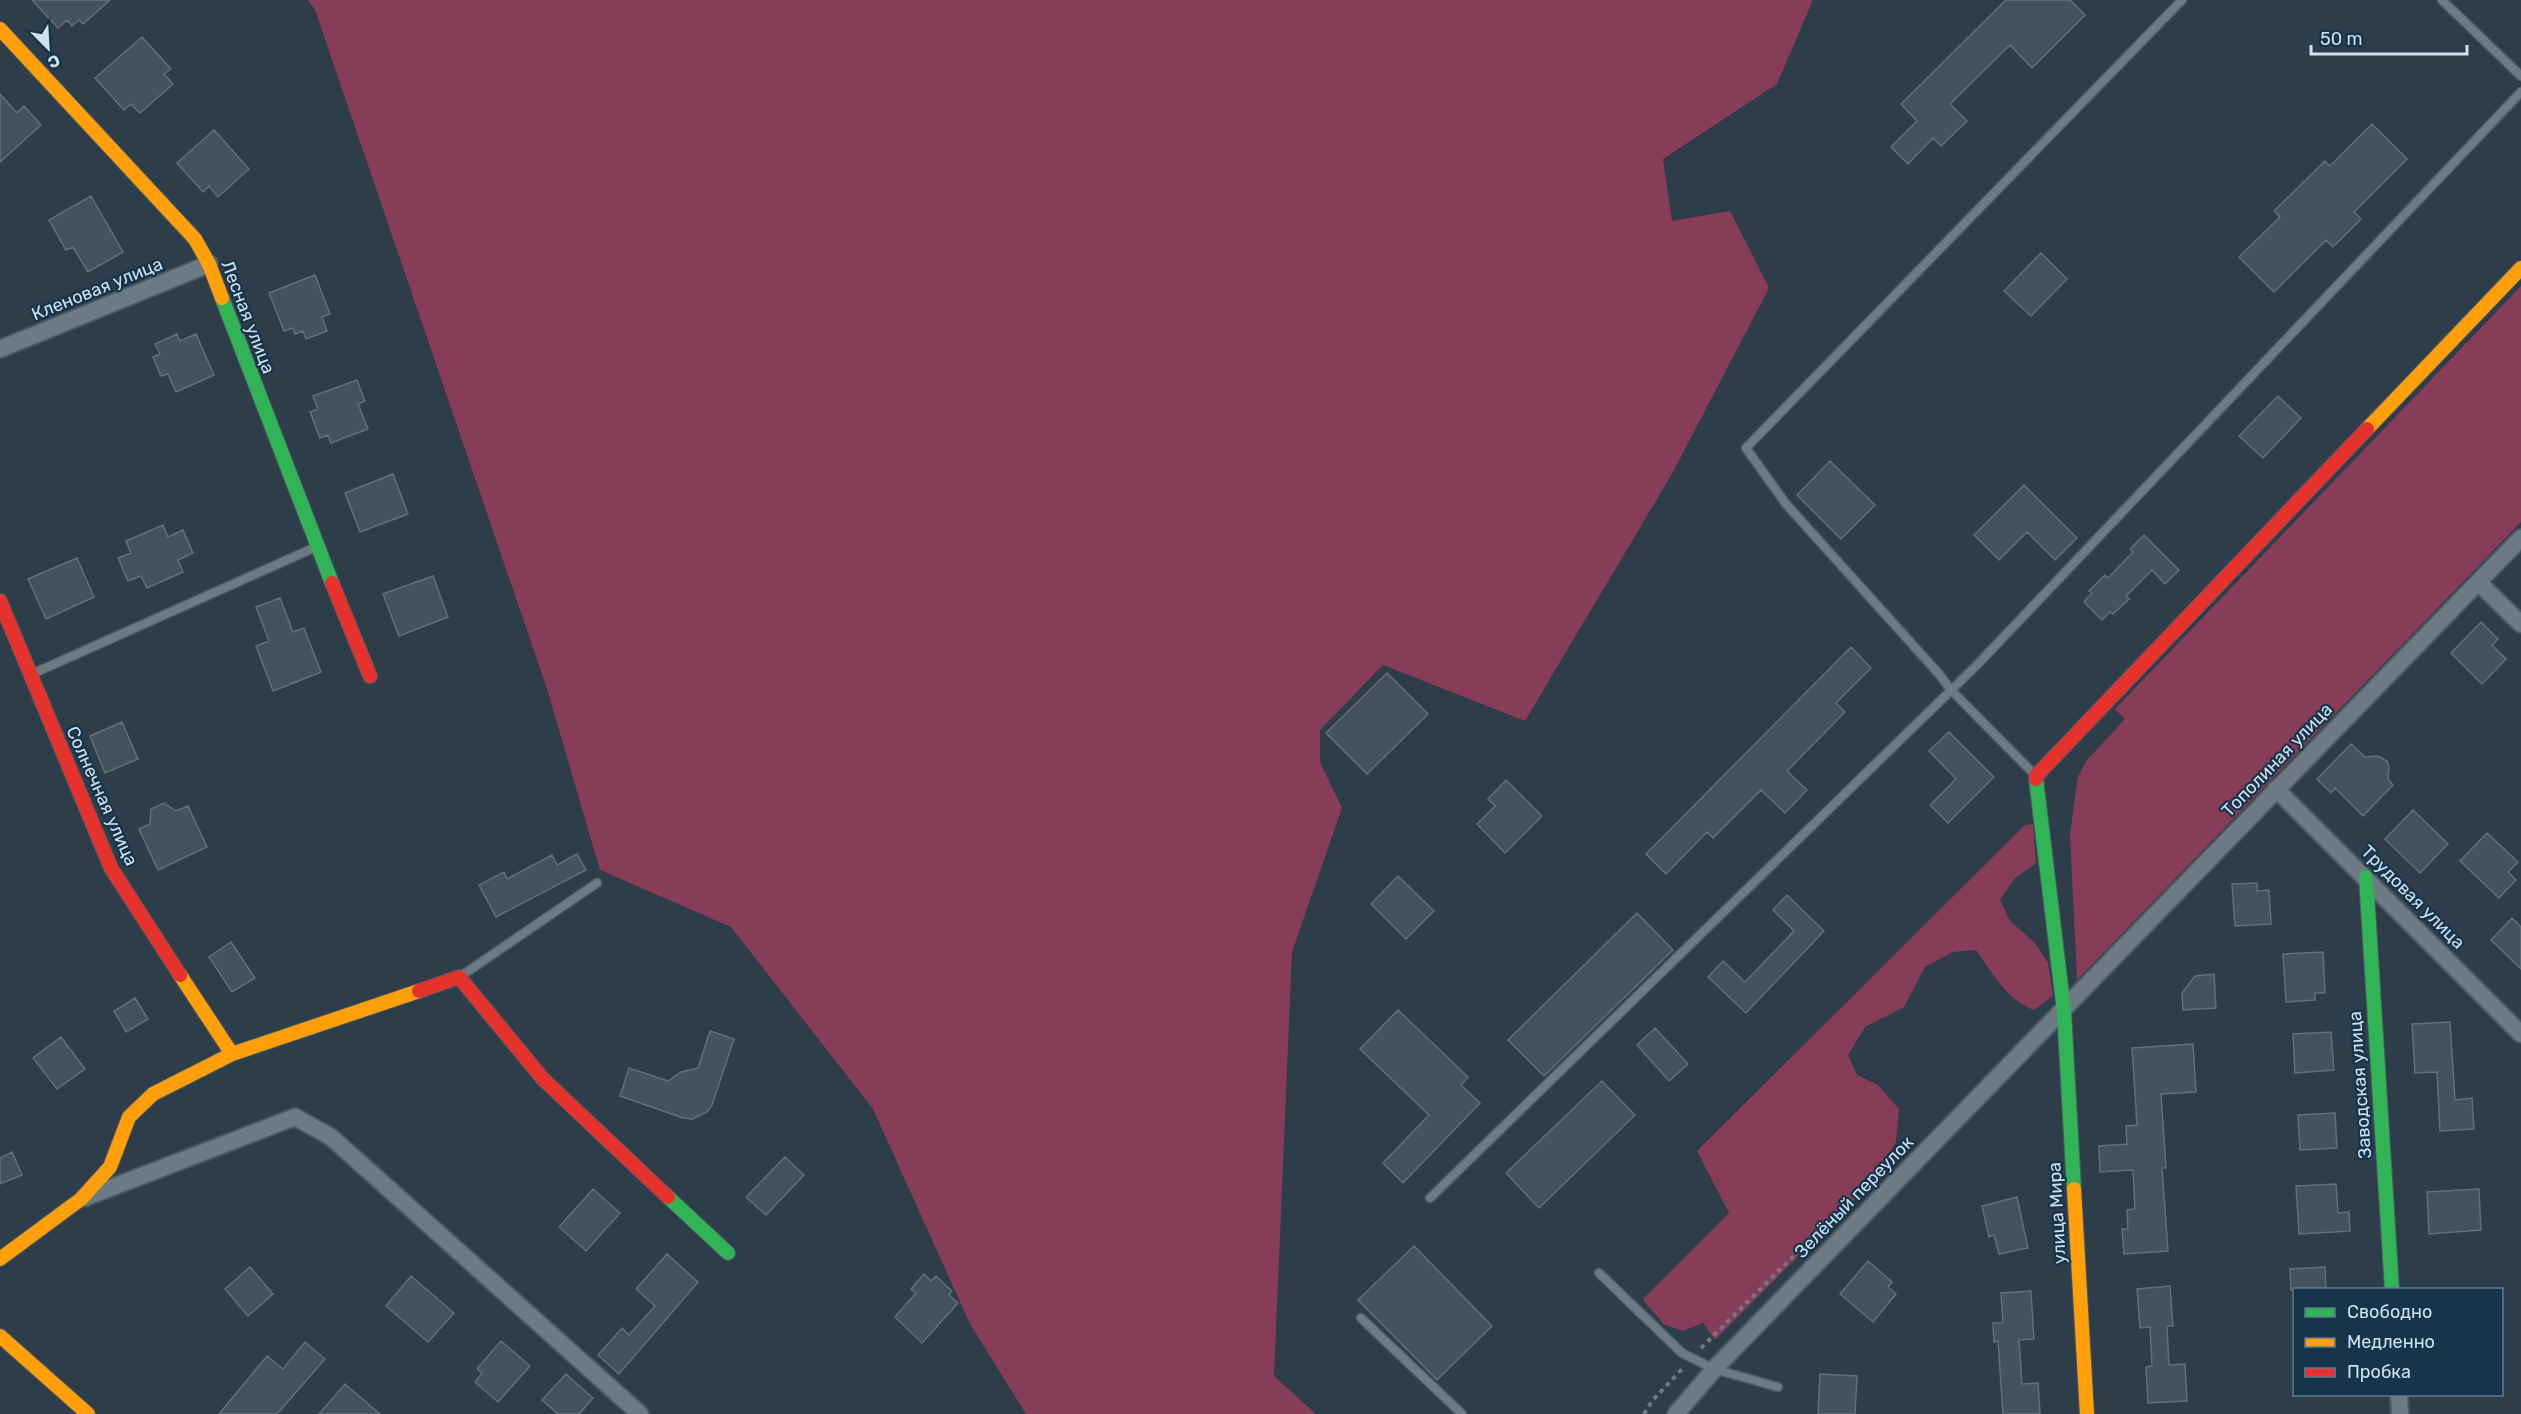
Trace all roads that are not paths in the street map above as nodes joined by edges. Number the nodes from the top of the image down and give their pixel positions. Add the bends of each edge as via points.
1 (2182, 0) edge
2 (2442, 0) edge
3 (0, 29) edge
4 (2521, 76) edge
5 (2521, 92) edge
6 (209, 264) junction
7 (2521, 268) edge
8 (0, 350) edge
9 (2521, 538) edge
10 (317, 547) junction
11 (2478, 582) junction
12 (0, 601) edge
13 (2521, 624) edge
14 (30, 675) junction
15 (370, 676) dead end
16 (1951, 690) junction
17 (2036, 776) junction
18 (2276, 789) junction
19 (2366, 878) junction
20 (597, 883) dead end
21 (459, 977) junction
22 (2064, 1011) junction
23 (2521, 1034) edge
24 (232, 1054) junction
25 (1430, 1198) dead end
26 (81, 1199) junction
27 (728, 1253) dead end
28 (0, 1259) edge
29 (1599, 1273) dead end
30 (2392, 1288) edge
31 (1360, 1318) dead end
32 (0, 1336) edge
33 (1714, 1369) junction
34 (1778, 1387) dead end
35 (2399, 1396) edge
36 (88, 1414) edge
37 (640, 1414) edge
38 (1462, 1414) edge
39 (1676, 1414) edge
40 (2087, 1414) edge
41 (2400, 1414) edge

1 - 16 lane via 1746,448 1786,504
2 - 4 lane
3 - 6 street, Лесная улица via 195,240
5 - 16 lane
6 - 8 street, Кленовая улица
6 - 10 street, Лесная улица
7 - 17 street
9 - 11 street, Тополиная улица
10 - 14 lane
10 - 15 street, Лесная улица
11 - 13 street
11 - 18 street, Тополиная улица
12 - 14 street, Солнечная улица
14 - 24 street, Солнечная улица via 111,868
16 - 17 lane
16 - 25 lane
17 - 22 street, улица Мира
18 - 19 street, Трудовая улица
18 - 22 street, Тополиная улица
19 - 23 street, Трудовая улица
19 - 30 street, Заводская улица
20 - 21 lane
21 - 24 street
21 - 27 street via 543,1079
22 - 33 street, Зелёный переулок
22 - 40 street, улица Мира
24 - 26 street via 153,1094 137,1109 129,1117 110,1167
26 - 28 street
26 - 37 street via 295,1117 331,1137
29 - 33 lane via 1682,1353
31 - 38 lane
32 - 36 street
33 - 34 lane
33 - 39 street, Зелёный переулок
35 - 41 street

